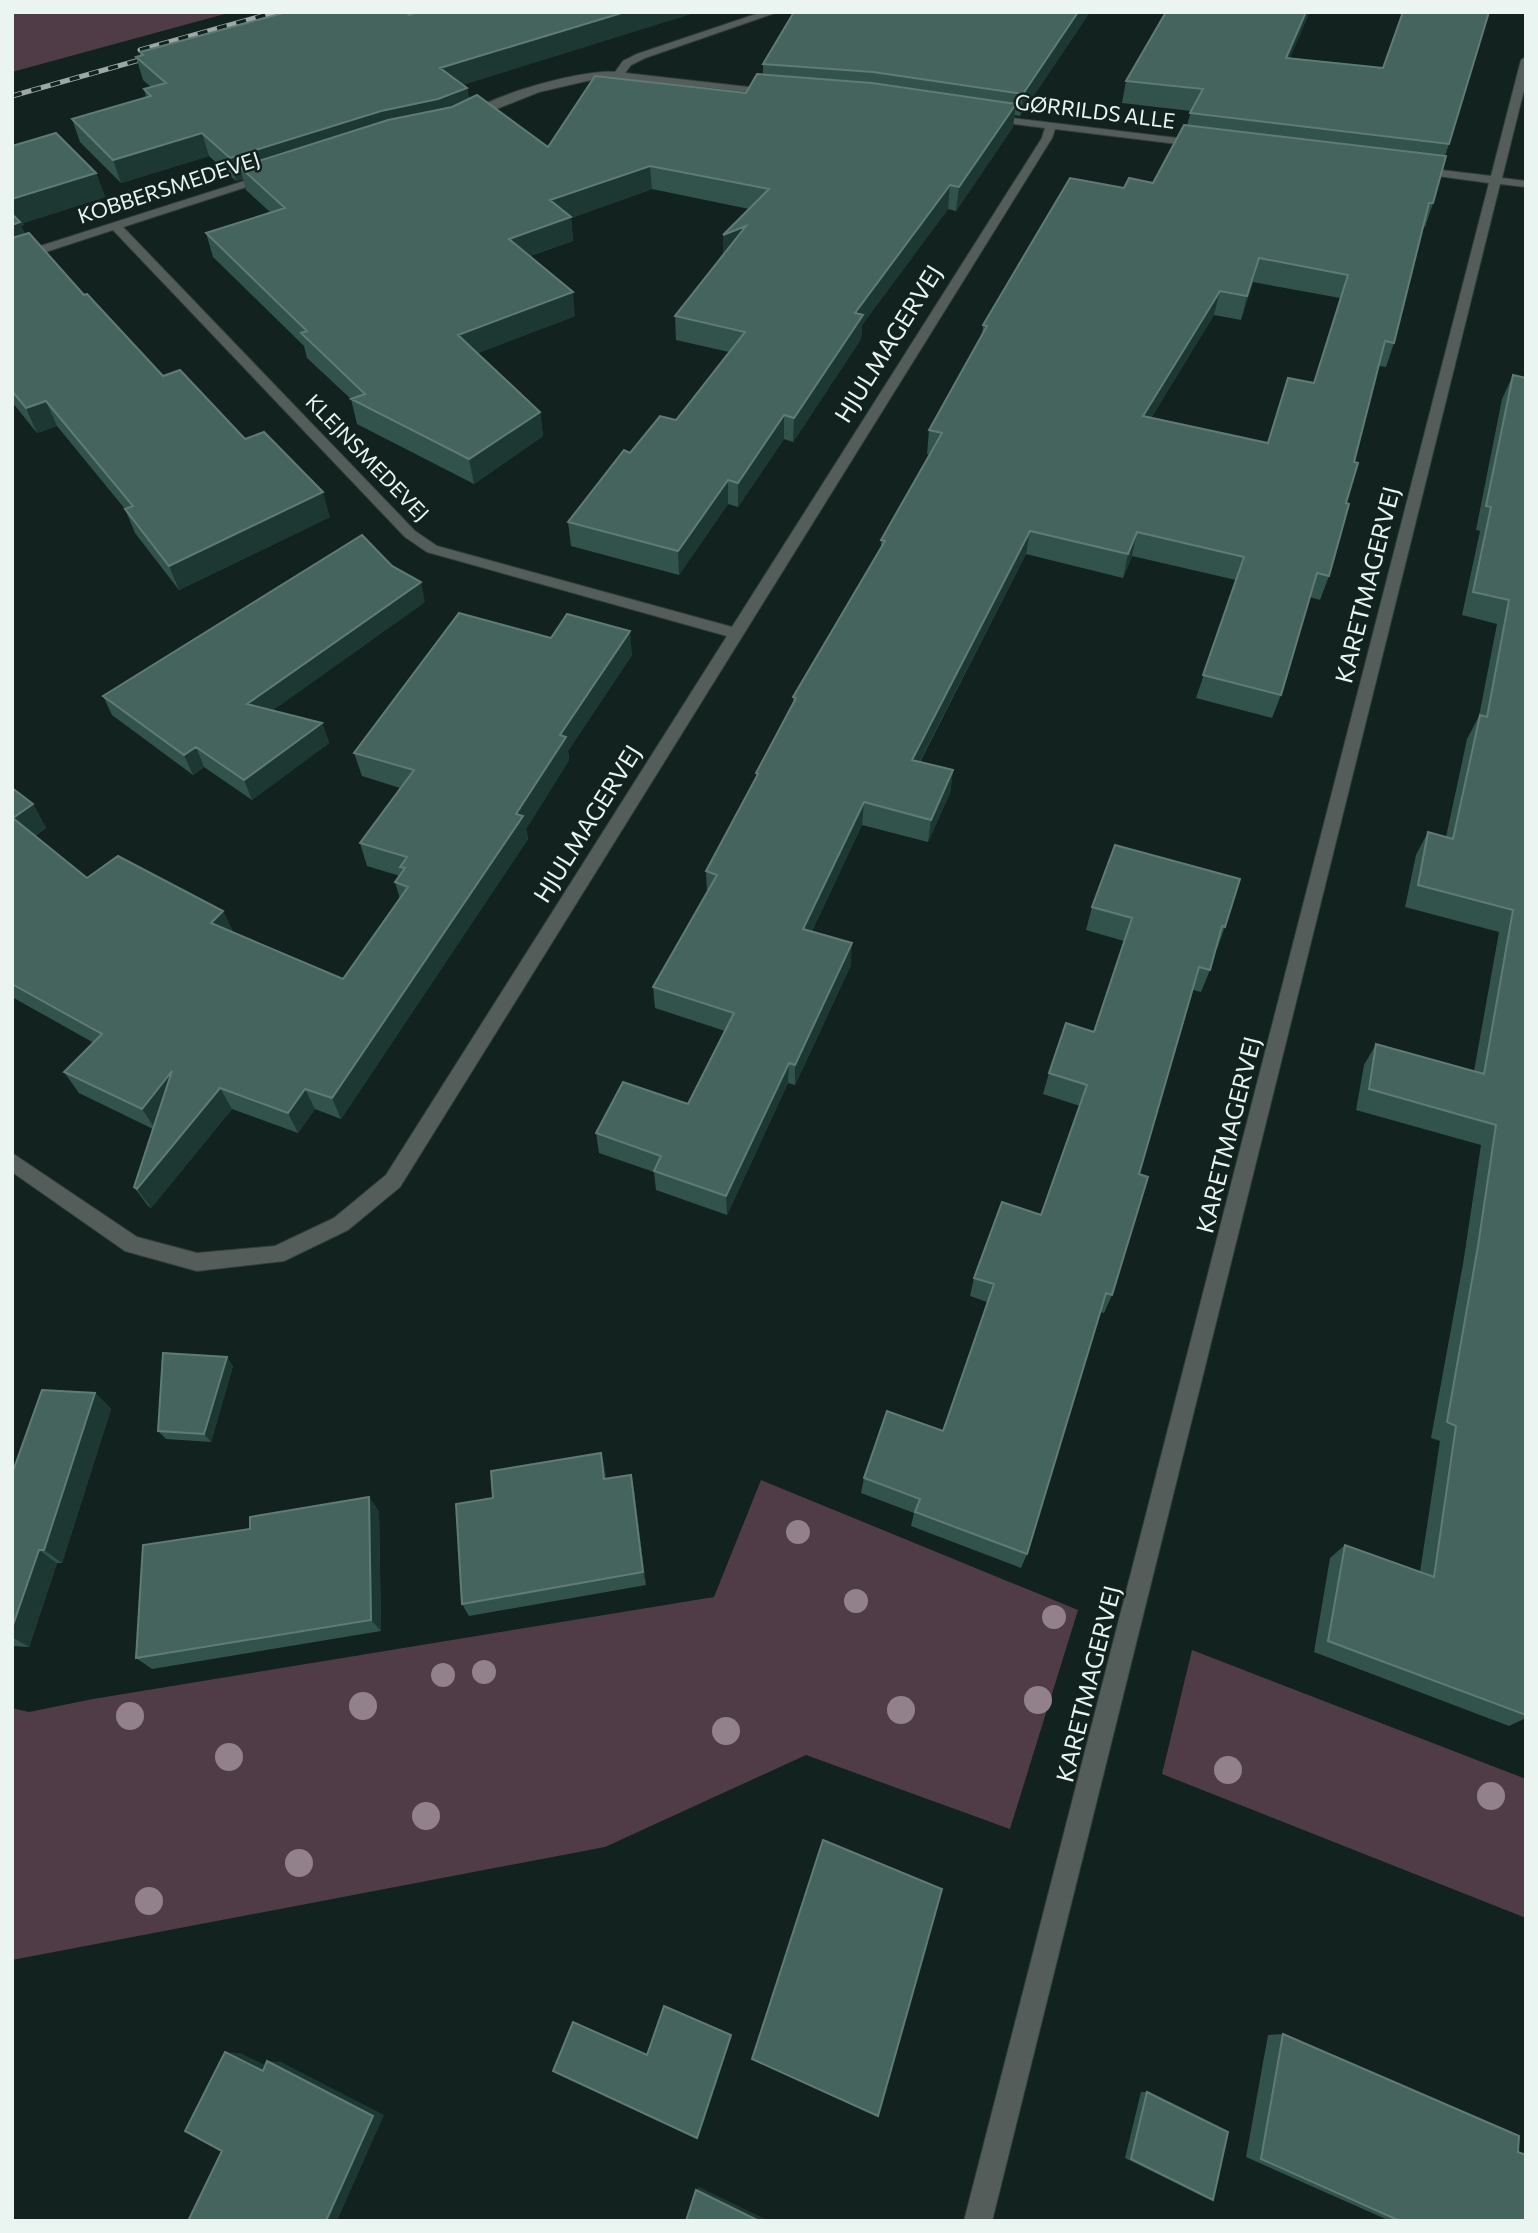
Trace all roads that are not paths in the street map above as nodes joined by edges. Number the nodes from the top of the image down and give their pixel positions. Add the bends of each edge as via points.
1 (773, 12) edge
2 (1526, 60) edge
3 (618, 75) junction
4 (790, 95) edge
5 (973, 116) edge
6 (462, 120) edge
7 (1051, 125) junction
8 (1218, 146) edge
9 (1398, 167) edge
10 (285, 172) edge
11 (1496, 179) junction
12 (1526, 184) edge
13 (114, 226) junction
14 (12, 259) edge
15 (736, 633) junction
16 (12, 1161) edge
17 (978, 2221) edge

1 - 3 street via 641,55
2 - 11 street, KARETMAGERVEJ
3 - 4 street
3 - 6 street via 578,78
5 - 7 street, GØRRILDS ALLE
7 - 8 street, GØRRILDS ALLE
7 - 15 street, HJULMAGERVEJ via 1040,150
9 - 11 street
10 - 13 street, KOBBERSMEDEVEJ
11 - 12 street
11 - 17 street, KARETMAGERVEJ
13 - 14 street, KOBBERSMEDEVEJ
13 - 15 street, KLEJNSMEDEVEJ via 410,534 432,550
15 - 16 street, HJULMAGERVEJ via 393,1181 341,1224 277,1255 197,1262 132,1245

